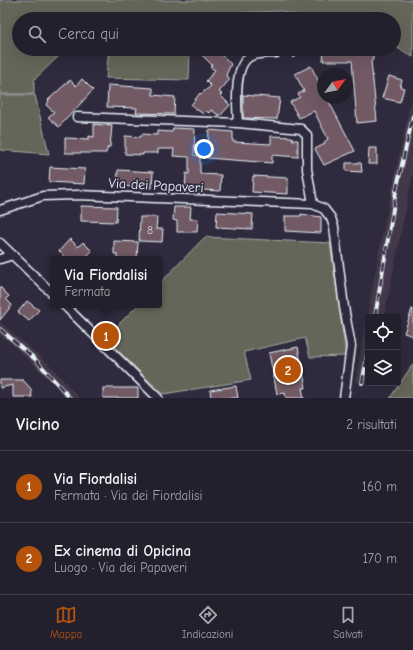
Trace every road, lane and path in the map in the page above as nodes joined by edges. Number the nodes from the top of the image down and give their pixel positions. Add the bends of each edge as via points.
1 (250, 56) edge
2 (77, 116) dead end
3 (238, 123) junction
4 (313, 204) junction
5 (0, 210) edge
6 (0, 243) edge
7 (14, 255) junction
8 (0, 259) edge
9 (50, 291) edge
10 (67, 308) edge
11 (158, 398) edge
12 (344, 398) edge

1 - 3 street via 239,74
2 - 3 street
3 - 4 street via 290,126 301,129 307,135 307,169
4 - 5 street, Via dei Papaveri via 77,195 42,196
4 - 12 street via 324,209 334,227 351,346
6 - 7 street
7 - 8 street
7 - 9 street
10 - 11 street

